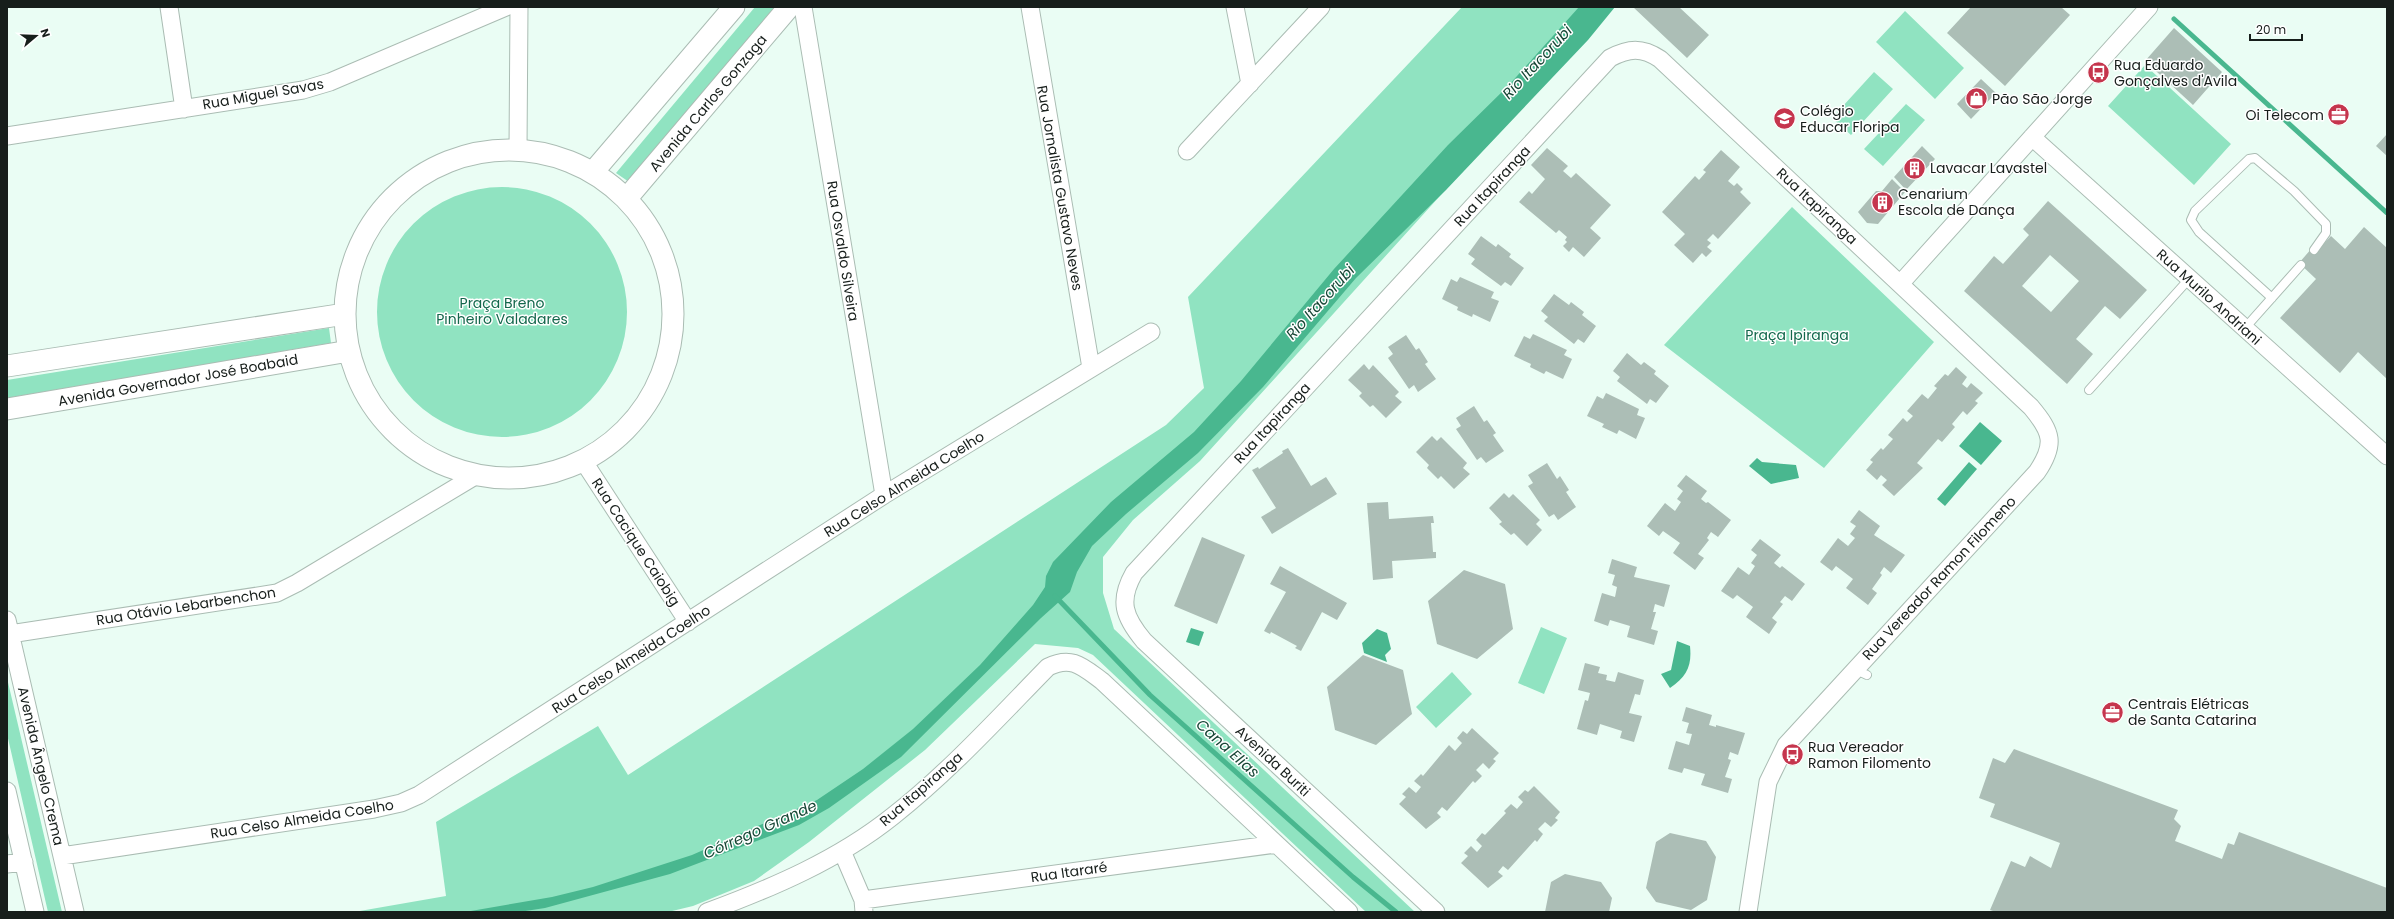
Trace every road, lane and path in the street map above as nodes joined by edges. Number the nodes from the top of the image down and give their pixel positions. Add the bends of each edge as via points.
1 (169, 7) edge
2 (506, 7) edge
3 (519, 7) edge
4 (734, 7) edge
5 (789, 7) edge
6 (803, 7) edge
7 (1030, 7) edge
8 (1235, 7) edge
9 (1321, 7) edge
10 (2149, 7) edge
11 (1250, 84) junction
12 (184, 108) junction
13 (7, 136) edge
14 (2032, 137) junction
15 (518, 149) junction
16 (1187, 151) dead end
17 (593, 172) junction
18 (627, 198) junction
19 (2314, 250) dead end
20 (2301, 265) dead end
21 (2189, 280) junction
22 (1900, 284) junction
23 (2272, 298) junction
24 (345, 314) junction
25 (2245, 328) junction
26 (1151, 332) dead end
27 (349, 351) junction
28 (7, 366) edge
29 (1091, 368) junction
30 (2089, 390) dead end
31 (7, 409) edge
32 (2387, 456) edge
33 (584, 462) junction
34 (475, 476) junction
35 (884, 495) junction
36 (1124, 601) joint
37 (688, 622) junction
38 (9, 627) edge
39 (7, 791) edge
40 (1276, 844) junction
41 (842, 851) junction
42 (62, 856) junction
43 (15, 863) edge
44 (864, 906) edge
45 (35, 912) edge
46 (75, 912) edge
47 (707, 912) edge
48 (1349, 912) edge
49 (1436, 912) edge
50 (1748, 912) edge

1 - 12 street
2 - 12 street, Rua Miguel Savas via 330,82 303,90
3 - 15 street
4 - 17 street
5 - 18 street, Avenida Carlos Gonzaga
6 - 35 street, Rua Osvaldo Silveira
7 - 29 street, Rua Jornalista Gustavo Neves
8 - 11 street
9 - 11 street
10 - 14 street
11 - 16 street
12 - 13 street, Rua Miguel Savas
14 - 21 street, Rua Murilo Andriani
14 - 22 street
15 - 17 street via 557,156
15 - 24 street via 485,151 452,159 422,174 396,194 374,219 358,249 348,281
17 - 18 street
18 - 33 street via 653,234 670,275 674,319 667,363 649,403 621,437
19 - 23 lane via 2326,233 2326,224 2294,190 2255,158 2250,159 2195,211 2191,220 2198,232
20 - 23 lane
21 - 25 street, Rua Murilo Andriani
21 - 30 lane
22 - 36 street, Rua Itapiranga via 1660,59 1648,51 1635,48 1623,51 1610,58 1134,572 1126,587
22 - 50 street, Rua Vereador Ramon Filomeno via 2044,422 2050,438 2048,455 2037,472 1861,672 1800,728 1786,745 1768,782
23 - 25 lane
24 - 27 street
24 - 28 street
25 - 32 street, Rua Murilo Andriani
26 - 29 street, Rua Celso Almeida Coelho
27 - 31 street, Avenida Governador José Boabaid
27 - 34 street via 362,386 382,418 408,444 440,464
29 - 35 street, Rua Celso Almeida Coelho
33 - 34 street via 549,475 519,479
33 - 37 street, Rua Cacique Caiobig
34 - 38 street, Rua Otávio Lebarbenchon via 298,583 277,593
35 - 37 street, Rua Celso Almeida Coelho
36 - 49 street, Avenida Buriti via 1127,615 1144,641
37 - 42 street, Rua Celso Almeida Coelho via 419,795 401,803
38 - 42 street, Avenida Ângelo Crema
39 - 43 street
40 - 41 street, Rua Itapiranga via 1102,681 1070,661 1048,667 951,766 892,817
40 - 44 street, Rua Itararé
40 - 48 street
41 - 44 street
41 - 47 street, Rua Itapiranga via 752,895
42 - 46 street, Avenida Ângelo Crema
43 - 45 street

